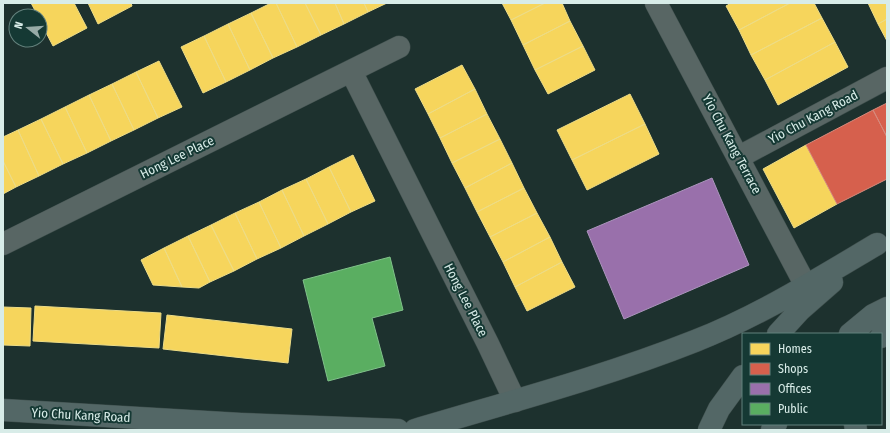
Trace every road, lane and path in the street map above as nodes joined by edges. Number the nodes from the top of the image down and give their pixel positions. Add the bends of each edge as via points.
1 (656, 3) edge
2 (399, 47) dead end
3 (351, 71) junction
4 (887, 78) edge
5 (738, 157) junction
6 (882, 241) edge
7 (3, 244) edge
8 (806, 286) junction
9 (887, 308) edge
10 (887, 326) edge
11 (779, 333) edge
12 (851, 333) edge
13 (882, 335) edge
14 (742, 377) edge
15 (515, 401) junction
16 (3, 410) edge
17 (240, 427) edge
18 (398, 430) edge
19 (415, 430) edge
20 (709, 430) edge

1 - 5 street, Yio Chu Kang Terrace
2 - 3 street, Hong Lee Place
3 - 7 street, Hong Lee Place
3 - 15 street, Hong Lee Place
4 - 5 street, Yio Chu Kang Road
5 - 8 street, Yio Chu Kang Terrace
6 - 8 main road
6 - 11 main road via 800,310
8 - 15 main road via 696,341 604,375
9 - 12 main road
10 - 13 main road
14 - 20 main road
15 - 19 main road
16 - 17 main road, Yio Chu Kang Road
17 - 18 main road, Yio Chu Kang Road

